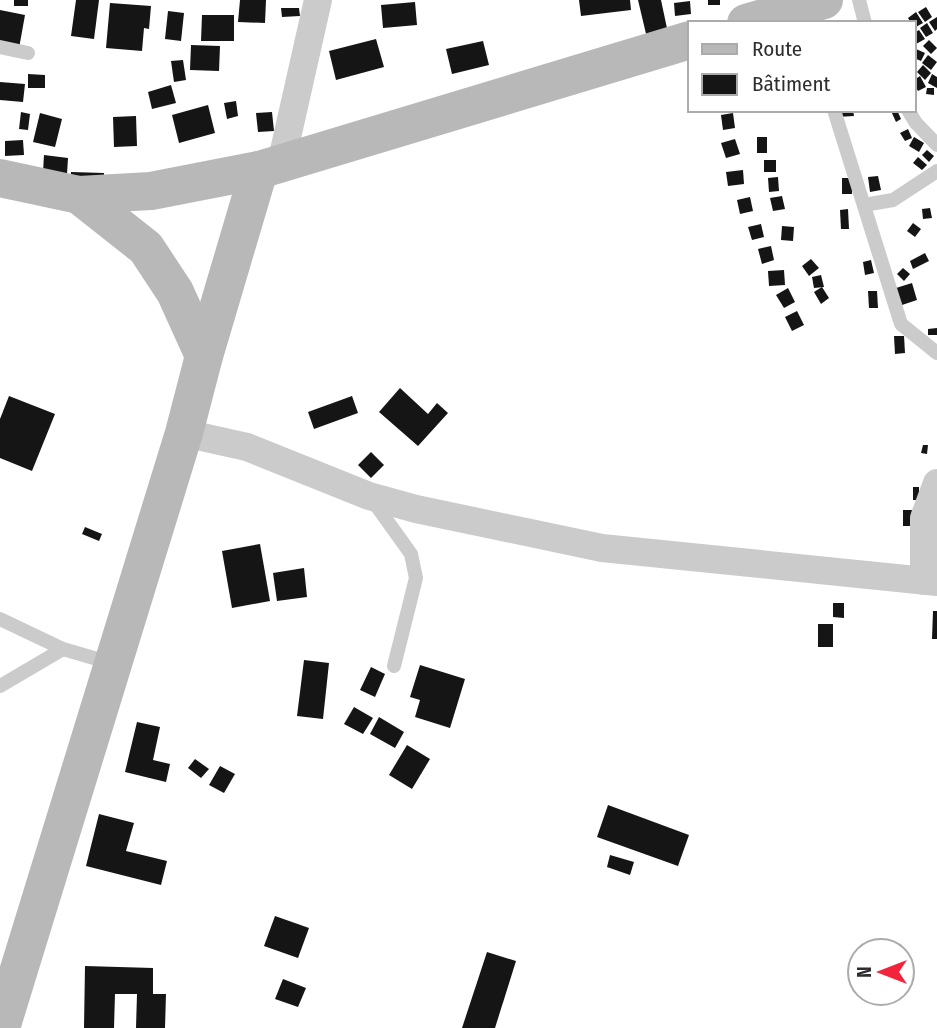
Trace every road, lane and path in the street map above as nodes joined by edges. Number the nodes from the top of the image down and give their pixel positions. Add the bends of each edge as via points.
1 (318, 0) edge
2 (859, 0) edge
3 (816, 6) edge
4 (752, 14) edge
5 (864, 21) edge
6 (688, 41) edge
7 (0, 47) edge
8 (28, 52) dead end
9 (835, 112) edge
10 (909, 112) edge
11 (937, 145) edge
12 (270, 167) junction
13 (937, 171) edge
14 (0, 178) edge
15 (79, 195) junction
16 (864, 205) junction
17 (937, 353) edge
18 (204, 356) junction
19 (184, 433) junction
20 (937, 483) edge
21 (369, 496) junction
22 (931, 581) edge
23 (0, 619) edge
24 (64, 649) junction
25 (113, 663) junction
26 (394, 666) dead end
27 (0, 686) edge
28 (1, 1028) edge

1 - 12 street
2 - 5 lane
3 - 4 street
6 - 12 street
7 - 8 lane
9 - 16 lane
10 - 11 lane
12 - 15 street via 151,191
12 - 18 street
13 - 16 lane via 892,200
14 - 15 street
15 - 18 street via 146,248 175,292
16 - 17 lane via 901,324
18 - 19 street
19 - 21 street via 247,447
19 - 25 street
20 - 22 street via 924,518
21 - 22 street via 602,548
21 - 26 lane via 411,554 416,578
23 - 24 lane
24 - 25 lane
24 - 27 lane
25 - 28 street

